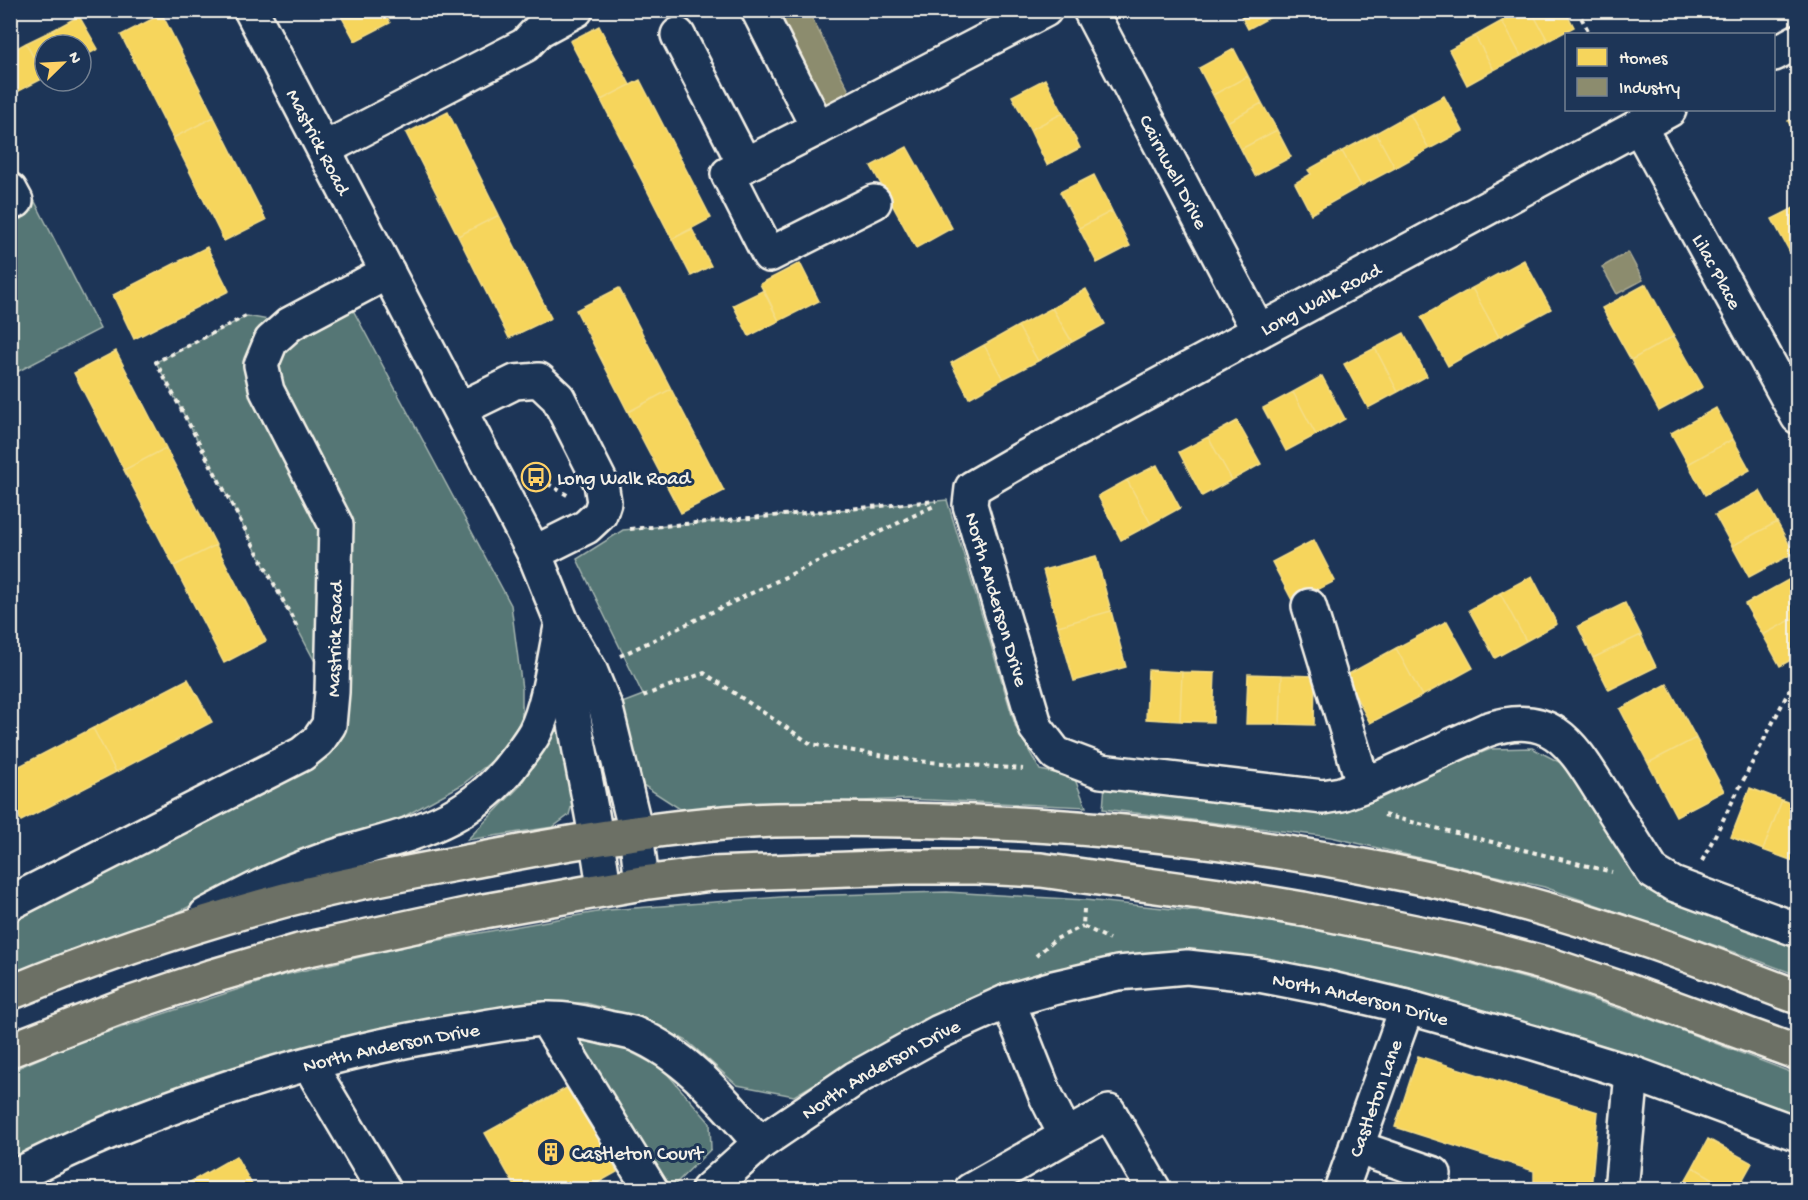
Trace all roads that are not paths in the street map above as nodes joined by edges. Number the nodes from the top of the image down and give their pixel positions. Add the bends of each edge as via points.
1 (251, 10) edge
2 (576, 10) edge
3 (759, 10) edge
4 (1046, 10) edge
5 (1090, 10) edge
6 (534, 20) edge
7 (678, 35) dead end
8 (1797, 41) edge
9 (1775, 53) edge
10 (1667, 111) edge
11 (1639, 126) junction
12 (818, 128) junction
13 (324, 149) junction
14 (745, 165) junction
15 (874, 202) dead end
16 (388, 272) junction
17 (1258, 330) junction
18 (460, 409) junction
19 (1797, 417) edge
20 (960, 494) joint
21 (534, 552) junction
22 (1309, 606) dead end
23 (562, 622) junction
24 (1365, 785) junction
25 (636, 832) junction
26 (597, 839) junction
27 (642, 883) junction
28 (604, 890) junction
29 (10, 903) edge
30 (1797, 930) edge
31 (173, 934) junction
32 (10, 993) edge
33 (1797, 997) edge
34 (1008, 1001) junction
35 (1407, 1007) junction
36 (546, 1019) junction
37 (10, 1050) edge
38 (1797, 1053) edge
39 (309, 1064) junction
40 (1632, 1073) junction
41 (1797, 1134) edge
42 (1066, 1136) junction
43 (760, 1143) junction
44 (1356, 1147) junction
45 (10, 1179) edge
46 (384, 1190) edge
47 (651, 1190) edge
48 (708, 1190) edge
49 (971, 1190) edge
50 (1154, 1190) edge
51 (1341, 1190) edge
52 (1428, 1190) edge
53 (1621, 1190) edge

1 - 13 street, Mastrick Road
2 - 6 street
3 - 12 street
4 - 12 street
5 - 17 street, Cairnwell Drive
6 - 13 street via 525,45
7 - 14 street
8 - 9 street
10 - 11 street, Long Walk Road
11 - 17 street, Long Walk Road
11 - 19 street, Lilac Place
12 - 14 street
13 - 16 street, Mastrick Road
14 - 15 street via 728,174 769,255
16 - 18 street, Mastrick Road
16 - 29 street, Mastrick Road via 290,324 271,341 261,365 267,391 336,525 328,725 318,741 302,754
17 - 20 street, Long Walk Road
18 - 21 street, Mastrick Road
18 - 21 street via 515,382 539,380 558,398 601,483 604,502 600,514 586,527
20 - 24 street, North Anderson Drive via 970,505 1036,729 1056,754 1101,771 1323,797
21 - 23 street, Mastrick Road
22 - 24 street
23 - 25 street, Mastrick Road via 590,670 606,710
23 - 26 street, Mastrick Road via 567,676
23 - 31 street via 535,733 502,780 478,800 454,817 402,838 321,861 260,886
24 - 30 street, North Anderson Drive via 1504,724 1548,729 1569,744 1653,872 1673,884
25 - 26 main road
25 - 27 street, Mastrick Road
25 - 33 main road via 748,821 959,820 1202,839 1388,870 1473,890 1655,944
26 - 28 street, Mastrick Road
26 - 31 main road via 364,882 264,905
27 - 28 main road
27 - 38 main road via 712,873 903,867 1041,870 1088,876 1303,909 1463,942 1617,987
28 - 37 main road via 484,910 299,951 126,1005
31 - 32 main road
34 - 35 street, North Anderson Drive via 1118,973 1187,967 1259,975
34 - 42 street
34 - 43 street, North Anderson Drive via 939,1032 856,1078
35 - 40 street, North Anderson Drive
35 - 44 street, Castleton Lane
36 - 39 street, North Anderson Drive via 426,1037
36 - 43 street, North Anderson Drive via 586,1022 634,1034 678,1058
36 - 47 street
39 - 45 street, North Anderson Drive via 139,1119
39 - 46 street
40 - 41 street, North Anderson Drive
40 - 53 street
42 - 49 street
42 - 50 street via 1109,1112
43 - 48 street
44 - 51 street, Castleton Lane
44 - 52 street via 1434,1174

